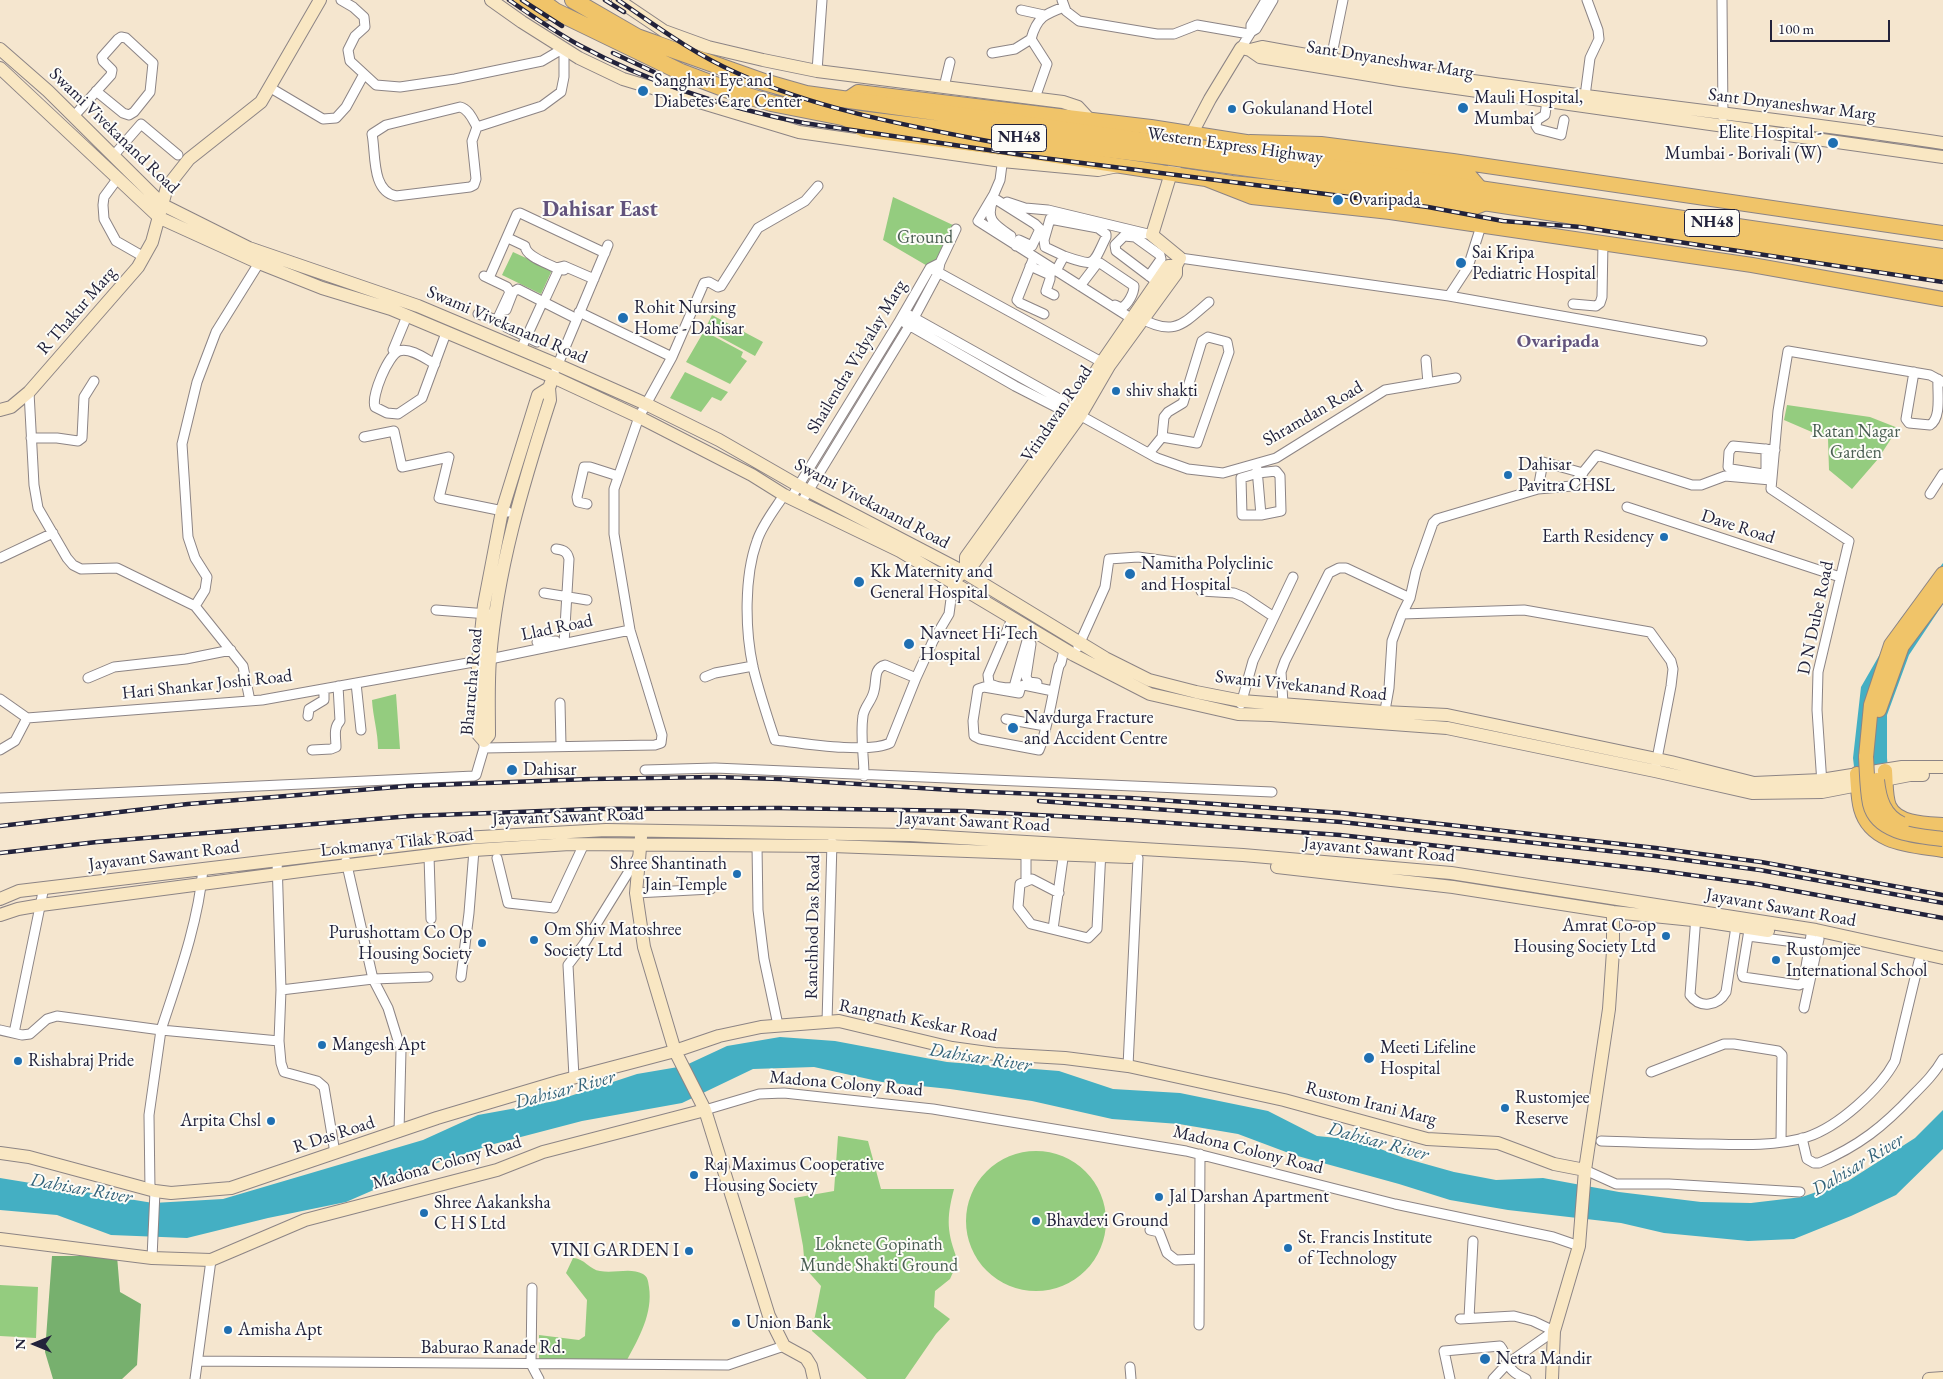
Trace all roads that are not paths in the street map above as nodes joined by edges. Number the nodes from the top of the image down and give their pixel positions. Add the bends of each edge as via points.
1 (320, 0) edge
2 (341, 0) edge
3 (491, 0) edge
4 (522, 0) edge
5 (540, 0) edge
6 (573, 0) edge
7 (618, 0) edge
8 (822, 0) edge
9 (1266, 0) edge
10 (1273, 0) edge
11 (1343, 0) edge
12 (1587, 0) edge
13 (1722, 0) edge
14 (1063, 4) edge
15 (1021, 10) dead end
16 (555, 11) junction
17 (1044, 15) junction
18 (1250, 33) junction
19 (1031, 39) junction
20 (564, 48) junction
21 (0, 49) edge
22 (1246, 49) junction
23 (992, 53) dead end
24 (1331, 59) junction
25 (950, 62) dead end
26 (0, 68) edge
27 (816, 71) junction
28 (364, 74) junction
29 (1401, 76) junction
30 (269, 87) junction
31 (944, 87) junction
32 (96, 91) junction
33 (1585, 96) junction
34 (1035, 98) junction
35 (846, 100) junction
36 (1547, 101) junction
37 (63, 106) junction
38 (74, 116) junction
39 (53, 117) junction
40 (842, 117) junction
41 (1090, 120) junction
42 (1564, 120) dead end
43 (1723, 120) junction
44 (477, 127) junction
45 (1191, 134) junction
46 (1943, 141) edge
47 (1250, 142) junction
48 (1165, 150) junction
49 (1003, 154) junction
50 (114, 155) junction
51 (178, 155) dead end
52 (1941, 157) edge
53 (1171, 173) junction
54 (118, 178) junction
55 (1206, 179) junction
56 (818, 186) dead end
57 (1483, 196) junction
58 (1007, 202) dead end
59 (161, 212) junction
60 (1481, 226) junction
61 (956, 229) dead end
62 (1943, 232) edge
63 (1152, 235) junction
64 (508, 238) junction
65 (1017, 243) junction
66 (1604, 243) junction
67 (1064, 256) junction
68 (144, 257) junction
69 (1943, 257) edge
70 (1032, 261) junction
71 (1178, 262) junction
72 (259, 263) junction
73 (939, 268) junction
74 (573, 270) junction
75 (1056, 271) junction
76 (1943, 273) edge
77 (594, 279) junction
78 (1081, 285) junction
79 (1153, 287) junction
80 (1054, 295) dead end
81 (1449, 296) junction
82 (544, 299) junction
83 (1943, 299) edge
84 (1209, 302) dead end
85 (1573, 304) dead end
86 (506, 310) dead end
87 (478, 314) dead end
88 (1044, 314) dead end
89 (578, 315) junction
90 (407, 316) junction
91 (902, 316) junction
92 (1136, 319) junction
93 (912, 322) junction
94 (506, 327) dead end
95 (448, 334) junction
96 (1702, 341) dead end
97 (537, 342) dead end
98 (524, 343) junction
99 (393, 350) dead end
100 (672, 357) junction
101 (1426, 360) dead end
102 (436, 364) junction
103 (1105, 364) junction
104 (558, 365) junction
105 (1914, 372) junction
106 (1021, 378) junction
107 (1456, 378) dead end
108 (1940, 380) edge
109 (94, 381) dead end
110 (551, 383) junction
111 (1428, 383) junction
112 (1015, 386) junction
113 (29, 392) junction
114 (646, 404) junction
115 (0, 410) edge
116 (1072, 412) junction
117 (639, 417) junction
118 (364, 437) dead end
119 (1162, 437) junction
120 (31, 438) junction
121 (1770, 449) junction
122 (1149, 453) junction
123 (1257, 468) junction
124 (1583, 473) junction
125 (1943, 474) edge
126 (618, 476) junction
127 (1771, 480) junction
128 (803, 488) junction
129 (1538, 489) junction
130 (1930, 494) dead end
131 (792, 499) junction
132 (587, 504) dead end
133 (1627, 507) dead end
134 (502, 511) junction
135 (515, 514) junction
136 (1261, 515) junction
137 (53, 533) junction
138 (903, 547) junction
139 (556, 549) dead end
140 (0, 558) edge
141 (1182, 563) dead end
142 (964, 569) junction
143 (1943, 574) edge
144 (1840, 577) junction
145 (1293, 578) dead end
146 (953, 584) junction
147 (1201, 591) dead end
148 (1943, 591) edge
149 (544, 593) dead end
150 (566, 597) junction
151 (1410, 598) junction
152 (586, 600) dead end
153 (195, 606) junction
154 (436, 610) dead end
155 (483, 614) junction
156 (1402, 614) junction
157 (496, 616) junction
158 (1274, 617) junction
159 (1012, 620) junction
160 (630, 630) junction
161 (1031, 631) junction
162 (537, 642) dead end
163 (564, 642) junction
164 (1080, 642) junction
165 (231, 650) junction
166 (1066, 651) junction
167 (484, 660) junction
168 (753, 666) junction
169 (705, 677) dead end
170 (88, 678) dead end
171 (916, 678) junction
172 (356, 683) junction
173 (338, 686) junction
174 (1054, 688) junction
175 (324, 689) junction
176 (0, 699) edge
177 (324, 700) junction
178 (250, 701) junction
179 (1242, 701) junction
180 (560, 702) dead end
181 (1282, 703) junction
182 (339, 704) junction
183 (1238, 714) junction
184 (1333, 714) junction
185 (308, 716) dead end
186 (27, 718) junction
187 (1384, 718) junction
188 (1006, 719) dead end
189 (1045, 726) junction
190 (361, 730) dead end
191 (484, 744) junction
192 (561, 745) junction
193 (862, 747) junction
194 (0, 750) edge
195 (312, 750) dead end
196 (1656, 765) junction
197 (1943, 767) edge
198 (645, 770) dead end
199 (1891, 774) junction
200 (1943, 775) edge
201 (864, 776) junction
202 (1857, 780) junction
203 (1822, 786) junction
204 (1272, 792) dead end
205 (0, 798) edge
206 (1943, 825) edge
207 (641, 831) junction
208 (1943, 832) edge
209 (836, 834) junction
210 (1943, 839) edge
211 (584, 844) junction
212 (757, 846) junction
213 (832, 846) junction
214 (640, 848) junction
215 (1026, 848) junction
216 (474, 850) junction
217 (1064, 850) junction
218 (1943, 850) edge
219 (345, 852) junction
220 (1101, 852) junction
221 (429, 856) junction
222 (497, 858) dead end
223 (1138, 858) junction
224 (278, 860) junction
225 (347, 865) junction
226 (202, 869) junction
227 (278, 874) junction
228 (1026, 880) junction
229 (201, 885) junction
230 (44, 888) junction
231 (711, 889) dead end
232 (1059, 892) junction
233 (636, 893) junction
234 (0, 899) edge
235 (41, 905) junction
236 (1613, 912) junction
237 (0, 914) edge
238 (1696, 915) junction
239 (430, 919) dead end
240 (1736, 921) junction
241 (1749, 928) junction
242 (1053, 930) junction
243 (1813, 937) junction
244 (1943, 958) edge
245 (1918, 961) junction
246 (1943, 967) edge
247 (428, 977) dead end
248 (461, 977) dead end
249 (373, 979) junction
250 (281, 990) junction
251 (1804, 1008) dead end
252 (828, 1022) junction
253 (778, 1025) junction
254 (0, 1030) edge
255 (161, 1030) junction
256 (14, 1033) junction
257 (279, 1041) junction
258 (677, 1056) junction
259 (1943, 1059) edge
260 (1128, 1066) junction
261 (1651, 1072) dead end
262 (574, 1078) junction
263 (705, 1110) junction
264 (399, 1132) junction
265 (1802, 1138) junction
266 (1602, 1141) dead end
267 (1781, 1142) junction
268 (0, 1152) edge
269 (335, 1153) junction
270 (1200, 1154) junction
271 (1585, 1170) junction
272 (1800, 1192) dead end
273 (153, 1194) junction
274 (1150, 1230) dead end
275 (0, 1239) edge
276 (1579, 1240) junction
277 (1473, 1241) dead end
278 (152, 1258) junction
279 (1199, 1259) junction
280 (211, 1260) junction
281 (532, 1288) dead end
282 (1199, 1325) dead end
283 (1554, 1331) junction
284 (784, 1346) junction
285 (198, 1361) junction
286 (531, 1364) junction
287 (1507, 1364) junction
288 (1130, 1367) dead end
289 (1943, 1378) edge
290 (195, 1379) edge
291 (539, 1379) edge
292 (814, 1379) edge
293 (1131, 1379) edge
294 (1450, 1379) edge
295 (1493, 1379) edge
296 (1526, 1379) edge
297 (1552, 1379) edge
298 (1929, 1379) edge

1 - 30 street, R Thakur Marg
2 - 28 street via 364,17 364,27 348,50 350,61
3 - 20 street
4 - 16 highway via 542,13
5 - 16 highway, Western Express Highway / NH48
6 - 35 highway, Western Express Highway / NH48 via 637,37 656,44 772,84 806,94
7 - 27 street via 664,31 708,47
8 - 27 street
9 - 18 street via 1251,25
10 - 18 street via 1256,29
11 - 24 street
12 - 33 street via 1599,39 1590,58
13 - 43 street
14 - 17 street
14 - 18 street via 1066,11 1079,21 1157,34 1174,34 1197,25
15 - 17 street
16 - 40 highway, Western Express Highway / NH48 via 681,72 731,91 771,103
17 - 19 street
18 - 22 street
19 - 23 street via 1015,49
19 - 34 street via 1047,64
20 - 28 street via 542,62 400,87 376,85
20 - 44 street via 561,92 542,106
20 - 49 street via 623,79 799,132
21 - 37 street, Swami Vivekanand Road
22 - 24 street, Sant Dnyaneshwar Marg via 1262,47
22 - 29 street, Sant Dnyaneshwar Marg via 1260,57
22 - 45 street
24 - 29 street, Sant Dnyaneshwar Marg
25 - 31 street
26 - 39 street, Swami Vivekanand Road
27 - 31 street
28 - 30 street via 346,107 336,118 323,119
29 - 33 street, Sant Dnyaneshwar Marg
29 - 36 street, Sant Dnyaneshwar Marg
30 - 59 street, R Thakur Marg via 261,102 189,158 167,187
31 - 34 street
32 - 32 street via 112,72 103,61 103,54 121,37 126,38 154,66 150,92 134,112 123,113
32 - 38 street
33 - 43 street, Sant Dnyaneshwar Marg
34 - 41 street via 1078,107
35 - 41 main road via 858,92
35 - 48 highway, Western Express Highway / NH48
36 - 42 street via 1545,114 1537,120 1538,129 1561,134
36 - 43 street, Sant Dnyaneshwar Marg
37 - 38 street, Swami Vivekanand Road
37 - 39 street
38 - 50 street, Swami Vivekanand Road
39 - 54 street, Swami Vivekanand Road
40 - 48 highway, Western Express Highway / NH48
40 - 49 main road via 864,130
41 - 45 main road
43 - 46 street, Sant Dnyaneshwar Marg via 1848,129
43 - 52 street, Sant Dnyaneshwar Marg
44 - 44 street via 472,141 476,179 470,188 396,196 385,190 376,174 372,134 377,130 460,107
45 - 47 main road
45 - 53 street
46 - 52 street
47 - 57 main road via 1469,175
47 - 62 main road via 1350,147
48 - 57 highway, Western Express Highway / NH48, bridge
49 - 53 main road
49 - 65 street via 1000,180 978,221
50 - 51 street via 140,124
50 - 59 street, Swami Vivekanand Road
53 - 55 main road
53 - 63 street
54 - 59 street, Swami Vivekanand Road
54 - 68 street via 104,197 104,219 116,241
55 - 57 main road via 1468,210
55 - 60 main road via 1252,197
56 - 100 street, Bharucha Road via 805,200 758,228 721,286 704,283
57 - 69 highway, Western Express Highway / NH48
57 - 76 highway, Western Express Highway / NH48
58 - 63 street
59 - 68 street, R Thakur Marg
59 - 72 street, Swami Vivekanand Road
59 - 98 street, Swami Vivekanand Road via 249,248
60 - 66 main road
60 - 81 street via 1468,267
61 - 73 street, Shailendra Vidyalay Marg
63 - 71 street
64 - 74 street via 556,268 564,266
64 - 77 street, Bharucha Road via 518,214 523,213 606,249
64 - 87 street via 487,277 507,287 510,292 497,320
65 - 65 street via 1032,246 1040,231 1038,227 993,200 990,217
65 - 70 street
66 - 83 main road
66 - 85 street via 1600,303 1596,306
67 - 67 street via 1048,250 1044,244 1050,219 1098,228 1106,234 1092,263
67 - 75 street
68 - 113 street, R Thakur Marg
70 - 75 street
70 - 80 street via 1050,275 1046,290
70 - 88 street via 1017,300
71 - 79 street, Vrindavan Road via 1176,274
71 - 81 street
72 - 90 street, Swami Vivekanand Road
72 - 153 street via 216,332 197,382 182,444 188,537 195,558 207,577
73 - 91 street, Shailendra Vidyalay Marg via 930,268
73 - 93 street, Shailendra Vidyalay Marg
73 - 103 street
74 - 77 street
74 - 82 street via 559,269
75 - 78 street
77 - 89 street, Bharucha Road
78 - 78 street via 1100,263 1134,286 1134,292 1121,308
78 - 92 street
79 - 79 street via 1116,251 1115,245 1124,236 1135,237 1160,255
79 - 92 street, Vrindavan Road
81 - 96 street
82 - 86 street via 518,289
82 - 89 street
82 - 98 street
84 - 92 street via 1186,322 1173,328
89 - 100 street
89 - 104 street, Bharucha Road
90 - 95 street, Swami Vivekanand Road
90 - 99 street
91 - 93 street
91 - 128 street, Shailendra Vidyalay Marg
92 - 103 street, Vrindavan Road
93 - 106 street
93 - 112 street
93 - 128 street, Shailendra Vidyalay Marg
94 - 98 street
95 - 102 street
95 - 110 street, Swami Vivekanand Road
97 - 98 street
98 - 104 street, Swami Vivekanand Road
100 - 114 street, Bharucha Road
101 - 111 street
102 - 102 street via 422,398 407,410 394,414 375,407 375,395 392,356 397,352 420,355
103 - 116 street, Vrindavan Road
104 - 110 street, Bharucha Road
104 - 114 street, Swami Vivekanand Road
105 - 108 street
105 - 108 street via 1906,419 1909,423 1930,425 1934,422
105 - 121 street via 1788,351
106 - 112 street
106 - 116 street via 1064,401
107 - 111 street, Shramdan Road
109 - 120 street via 84,397 82,438 78,442
110 - 117 street, Swami Vivekanand Road
110 - 134 street via 538,395
110 - 135 street, Bharucha Road via 550,400
111 - 123 street, Shramdan Road via 1385,390
112 - 116 street
113 - 115 street, R Thakur Marg via 11,407
113 - 120 street
114 - 117 street, Bharucha Road
114 - 128 street, Swami Vivekanand Road via 719,440
116 - 122 street, Shramdan Road
116 - 142 street, Vrindavan Road via 974,564
117 - 126 street, Bharucha Road
117 - 131 street, Swami Vivekanand Road
118 - 134 street via 394,431 402,466 449,457 440,498
119 - 119 street via 1197,444 1229,352 1227,342 1208,337 1202,341 1183,403 1164,418
119 - 122 street
120 - 137 street via 38,508
121 - 121 street via 1733,446 1729,452 1728,467 1763,474
121 - 127 street
122 - 123 street, Shramdan Road via 1188,469 1223,473
123 - 136 street
123 - 136 street via 1241,478 1241,514
123 - 136 street via 1276,470 1280,476 1281,511
124 - 127 street via 1597,455 1692,485 1725,476
124 - 129 street via 1572,486
124 - 129 street via 1543,462
125 - 130 street
126 - 132 street via 584,467 577,497 578,502
126 - 160 street, Bharucha Road via 614,489 614,534
127 - 144 street, D N Dube Road via 1770,489 1849,541
128 - 131 street, Shailendra Vidyalay Marg
128 - 138 street, Swami Vivekanand Road
129 - 151 street via 1437,519 1416,570
131 - 138 street, Swami Vivekanand Road
131 - 168 street, Shailendra Vidyalay Marg via 758,539 753,554 748,591 748,632
133 - 144 street, Dave Road
134 - 135 street
134 - 155 street
135 - 157 street, Bharucha Road
137 - 140 street
137 - 153 street via 67,558 81,569 117,568
138 - 142 street, Swami Vivekanand Road
138 - 146 street, Swami Vivekanand Road
139 - 150 street via 568,554
141 - 164 street via 1138,557 1109,559 1105,587
142 - 146 street, Vrindavan Road
142 - 164 street, Swami Vivekanand Road
143 - 210 main road, bridge via 1891,645 1871,705 1866,757 1870,805 1877,818 1903,833
144 - 203 street, D N Dube Road via 1818,672
145 - 158 street
146 - 159 street, Swami Vivekanand Road
146 - 171 street via 949,614
147 - 158 street via 1234,593
148 - 208 main road, bridge via 1902,646 1879,707 1875,757 1879,798 1896,822 1910,828
149 - 150 street
150 - 152 street
150 - 163 street
151 - 156 street
151 - 181 street via 1346,568 1329,573 1285,660 1281,672
153 - 165 street
154 - 155 street
155 - 157 street
155 - 167 street
156 - 187 street via 1391,631 1385,670 1389,688
156 - 196 street via 1524,610 1650,632 1671,661 1672,669
157 - 167 street, Bharucha Road
158 - 179 street via 1253,661
159 - 161 street, Swami Vivekanand Road
159 - 161 street via 988,675 992,685 1014,687
160 - 163 street, Llad Road
160 - 192 street, Bharucha Road via 662,735 661,743
161 - 166 street, Swami Vivekanand Road
161 - 174 street via 1027,680
162 - 163 street
163 - 167 street, Llad Road
164 - 166 street
164 - 179 street, Swami Vivekanand Road via 1149,680
165 - 170 street via 114,667
165 - 178 street via 243,666
166 - 174 street via 1058,666
166 - 183 street, Swami Vivekanand Road via 1150,694
167 - 172 street, Hari Shankar Joshi Road
167 - 191 street, Bharucha Road via 489,735
168 - 169 street
168 - 193 street, Shailendra Vidyalay Marg via 775,740
171 - 193 street via 890,744
171 - 193 street via 885,665 879,667 874,694 863,714
172 - 173 street, Hari Shankar Joshi Road
172 - 190 street
173 - 175 street, Hari Shankar Joshi Road
173 - 182 street
174 - 189 street
174 - 189 street via 1022,685 1019,693 984,687 977,691 972,730 977,738 1037,751
175 - 177 street
175 - 178 street, Hari Shankar Joshi Road
176 - 186 street
177 - 182 street
177 - 185 street via 309,710
178 - 186 street, Hari Shankar Joshi Road
179 - 181 street, Swami Vivekanand Road
179 - 183 street
180 - 192 street
181 - 184 street, Swami Vivekanand Road
182 - 195 street via 336,747
183 - 184 street, Swami Vivekanand Road
184 - 187 street, Swami Vivekanand Road
186 - 194 street via 15,741
187 - 196 street, Swami Vivekanand Road
188 - 189 street
191 - 192 street, Bharucha Road
191 - 205 street via 474,776
193 - 201 street
196 - 203 street, Swami Vivekanand Road via 1752,793
197 - 199 street
198 - 201 street via 715,768
199 - 200 street
199 - 202 street, Swami Vivekanand Road, bridge
199 - 206 main road via 1889,806 1898,816 1908,821
201 - 204 street
202 - 203 street, Swami Vivekanand Road
202 - 218 main road via 1861,810 1875,830 1888,840 1901,844
207 - 209 street, Jayavant Sawant Road
207 - 214 street
207 - 219 street, Jayavant Sawant Road via 463,838
209 - 213 street, Ranchhod Das Road
209 - 215 street, Jayavant Sawant Road via 910,835
211 - 214 street, Lokmanya Tilak Road
211 - 216 street, Lokmanya Tilak Road
211 - 222 street via 554,908 508,903
212 - 213 street, Lokmanya Tilak Road
212 - 214 street, Lokmanya Tilak Road
212 - 253 street via 758,910
213 - 215 street, Jayavant Sawant Road
213 - 252 street, Ranchhod Das Road
214 - 233 street
214 - 262 street via 584,944 568,965
215 - 217 street, Jayavant Sawant Road
215 - 228 street
216 - 221 street, Lokmanya Tilak Road
216 - 248 street
217 - 220 street, Jayavant Sawant Road
217 - 232 street
219 - 224 street, Jayavant Sawant Road
219 - 225 street
220 - 223 street, Jayavant Sawant Road
220 - 238 street, Jayavant Sawant Road via 1243,856 1451,874
220 - 242 street via 1095,933 1088,938
221 - 225 street, Lokmanya Tilak Road
221 - 239 street
223 - 236 street, Jayavant Sawant Road via 1263,865 1453,887
223 - 260 street
224 - 226 street, Jayavant Sawant Road
224 - 227 street
225 - 227 street, Lokmanya Tilak Road
225 - 249 street
226 - 229 street
226 - 230 street, Jayavant Sawant Road
227 - 229 street, Lokmanya Tilak Road
227 - 250 street
228 - 232 street via 1032,879
228 - 242 street via 1020,884 1018,907 1031,924
229 - 235 street, Lokmanya Tilak Road
229 - 255 street via 193,928
230 - 234 street, Jayavant Sawant Road via 19,890
230 - 235 street
231 - 233 street
232 - 242 street
233 - 258 street via 644,947
235 - 237 street, Lokmanya Tilak Road
235 - 256 street
236 - 238 street, Jayavant Sawant Road
236 - 271 street via 1610,1009
238 - 240 street, Jayavant Sawant Road
238 - 240 street via 1690,996 1702,1004 1713,1004 1726,992
240 - 241 street, Jayavant Sawant Road
241 - 243 street, Jayavant Sawant Road
241 - 243 street via 1743,977 1799,985 1803,983
243 - 244 street, Jayavant Sawant Road
243 - 245 street, Jayavant Sawant Road
243 - 251 street
245 - 246 street, Jayavant Sawant Road
245 - 265 street via 1895,1060 1888,1074 1864,1100 1836,1121
247 - 249 street
249 - 250 street
249 - 264 street via 388,1008 401,1050
250 - 257 street
252 - 253 street, Rangnath Keskar Road
252 - 260 street, Rangnath Keskar Road via 839,1021 960,1049
253 - 258 street, Rangnath Keskar Road via 719,1036
254 - 256 street
255 - 256 street via 57,1016 47,1019 30,1034
255 - 257 street
255 - 273 street via 149,1115
257 - 269 street via 280,1063 284,1072 317,1080 324,1087
258 - 262 street, R Das Road
258 - 263 street
259 - 265 street via 1935,1072 1887,1122 1846,1151 1814,1163 1807,1159
260 - 271 street, Rustom Irani Marg via 1284,1100 1427,1138 1498,1143 1554,1164
261 - 267 street via 1724,1044 1778,1051 1782,1055
262 - 264 street, R Das Road
263 - 270 street, Madona Colony Road via 759,1094 784,1093 933,1109
263 - 280 street, Madona Colony Road via 543,1152 497,1170 305,1220
263 - 284 street via 769,1316
264 - 269 street, R Das Road
265 - 267 street
266 - 267 street
268 - 273 street, R Das Road via 29,1157
269 - 273 street, R Das Road via 231,1188
270 - 276 street, Madona Colony Road via 1395,1204
270 - 279 street
271 - 272 street via 1616,1184
271 - 276 street
273 - 278 street
274 - 279 street via 1159,1232 1167,1253 1176,1260
275 - 278 street
276 - 283 street
277 - 283 street via 1465,1318 1514,1316
278 - 280 street
279 - 282 street
280 - 285 street
281 - 286 street
283 - 287 street
283 - 297 street
284 - 286 street, Baburao Ranade Rd. via 728,1365
284 - 292 street via 806,1358
285 - 286 street, Baburao Ranade Rd.
285 - 290 street
286 - 291 street
287 - 294 street via 1500,1346 1444,1350
287 - 295 street
287 - 296 street via 1513,1372
288 - 293 street
289 - 298 street

